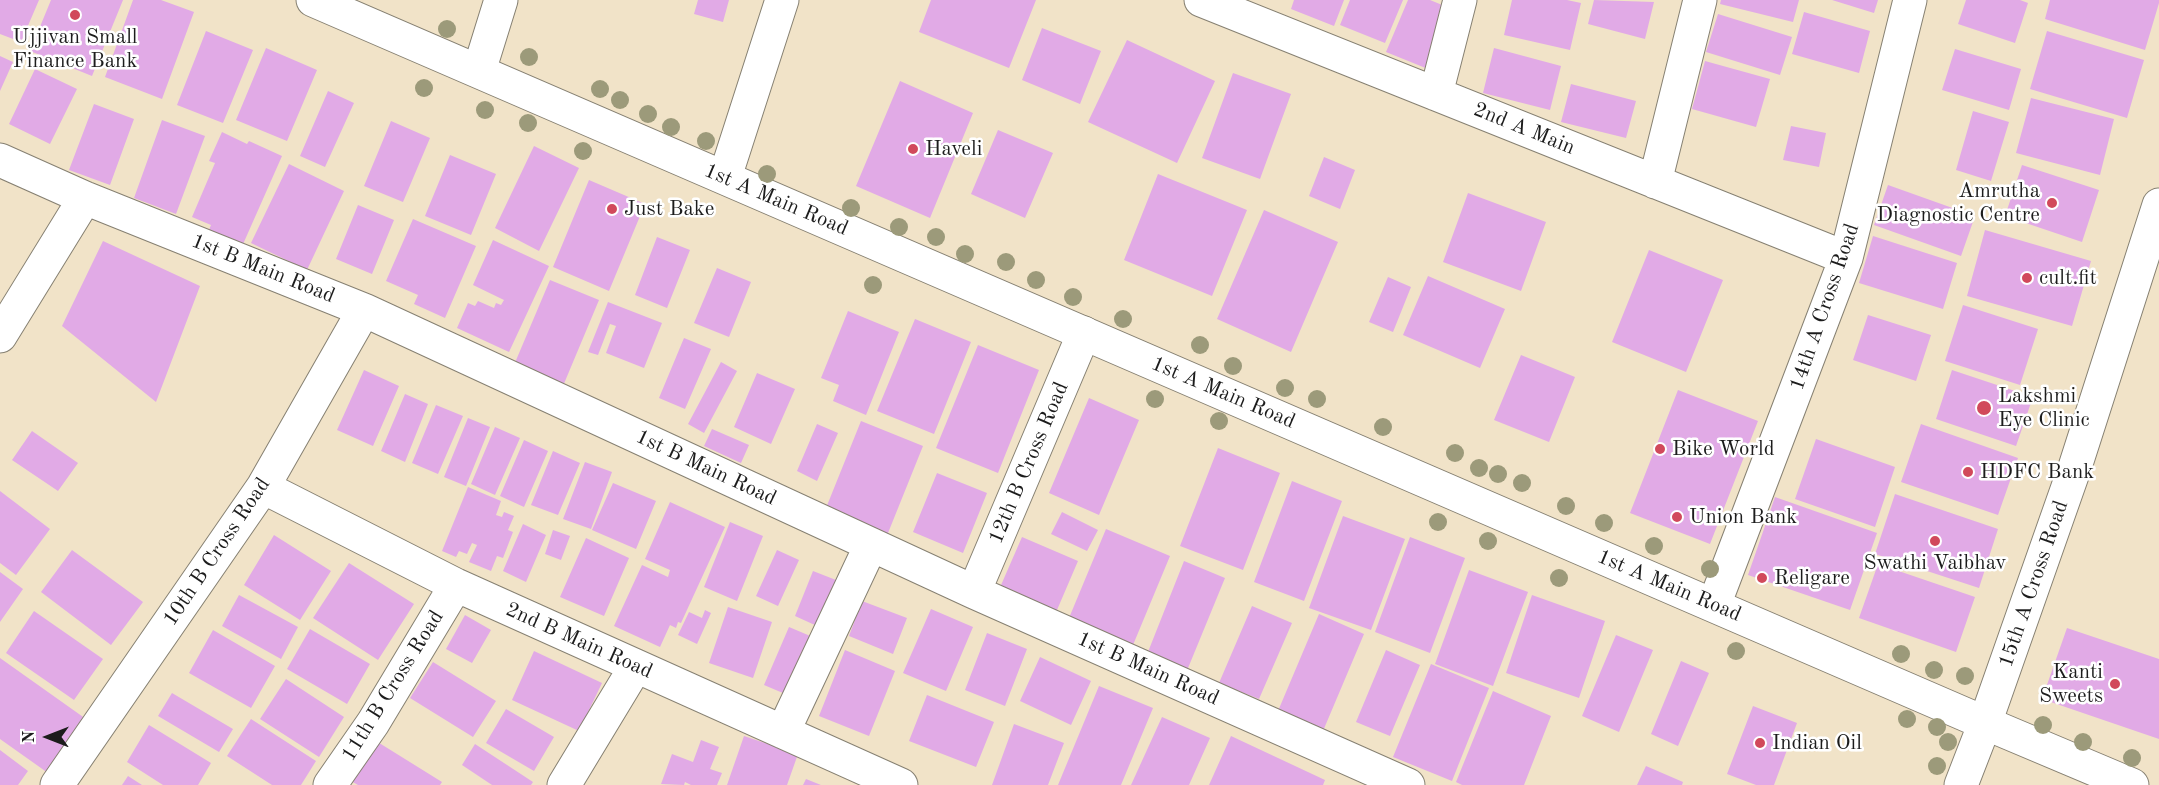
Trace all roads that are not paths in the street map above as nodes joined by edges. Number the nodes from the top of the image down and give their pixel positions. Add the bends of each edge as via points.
1 (314, 0) edge
2 (501, 0) edge
3 (782, 0) edge
4 (1201, 0) edge
5 (1460, 0) edge
6 (1700, 0) edge
7 (1911, 0) edge
8 (479, 71) junction
9 (1436, 94) junction
10 (0, 160) edge
11 (725, 177) junction
12 (1655, 182) junction
13 (85, 198) junction
14 (2159, 205) edge
15 (1846, 258) junction
16 (364, 310) junction
17 (1084, 333) junction
18 (0, 336) edge
19 (263, 487) junction
20 (871, 545) junction
21 (456, 585) junction
22 (974, 592) junction
23 (1714, 605) junction
24 (636, 666) junction
25 (1985, 723) junction
26 (783, 732) junction
27 (1364, 776) edge
28 (2097, 778) edge
29 (57, 785) edge
30 (330, 785) edge
31 (564, 785) edge
32 (901, 785) edge
33 (1408, 785) edge
34 (1961, 785) edge
35 (2132, 785) edge

1 - 8 street, 1st A Main Road
2 - 8 street
3 - 11 street
4 - 9 street, 2nd A Main
5 - 9 street
6 - 12 street
7 - 15 street, 14th A Cross Road
8 - 11 street, 1st A Main Road
9 - 12 street, 2nd A Main
10 - 13 street, 1st B Main Road
11 - 17 street, 1st A Main Road
12 - 15 street, 2nd A Main
13 - 16 street, 1st B Main Road
13 - 18 street
14 - 25 street, 15th A Cross Road via 2075,466
15 - 23 street, 14th A Cross Road
16 - 19 street, 10th B Cross Road
16 - 20 street, 1st B Main Road
17 - 22 street, 12th B Cross Road
17 - 23 street, 1st A Main Road
19 - 21 street, 2nd B Main Road
19 - 29 street, 10th B Cross Road
20 - 22 street, 1st B Main Road
20 - 26 street
21 - 24 street, 2nd B Main Road
21 - 30 street, 11th B Cross Road via 373,723
22 - 27 street, 1st B Main Road
23 - 25 street, 1st A Main Road
24 - 26 street, 2nd B Main Road
24 - 31 street
25 - 28 street, 1st A Main Road
25 - 34 street, 15th A Cross Road
26 - 32 street, 2nd B Main Road
27 - 33 street, 1st B Main Road
28 - 35 street, 1st A Main Road

